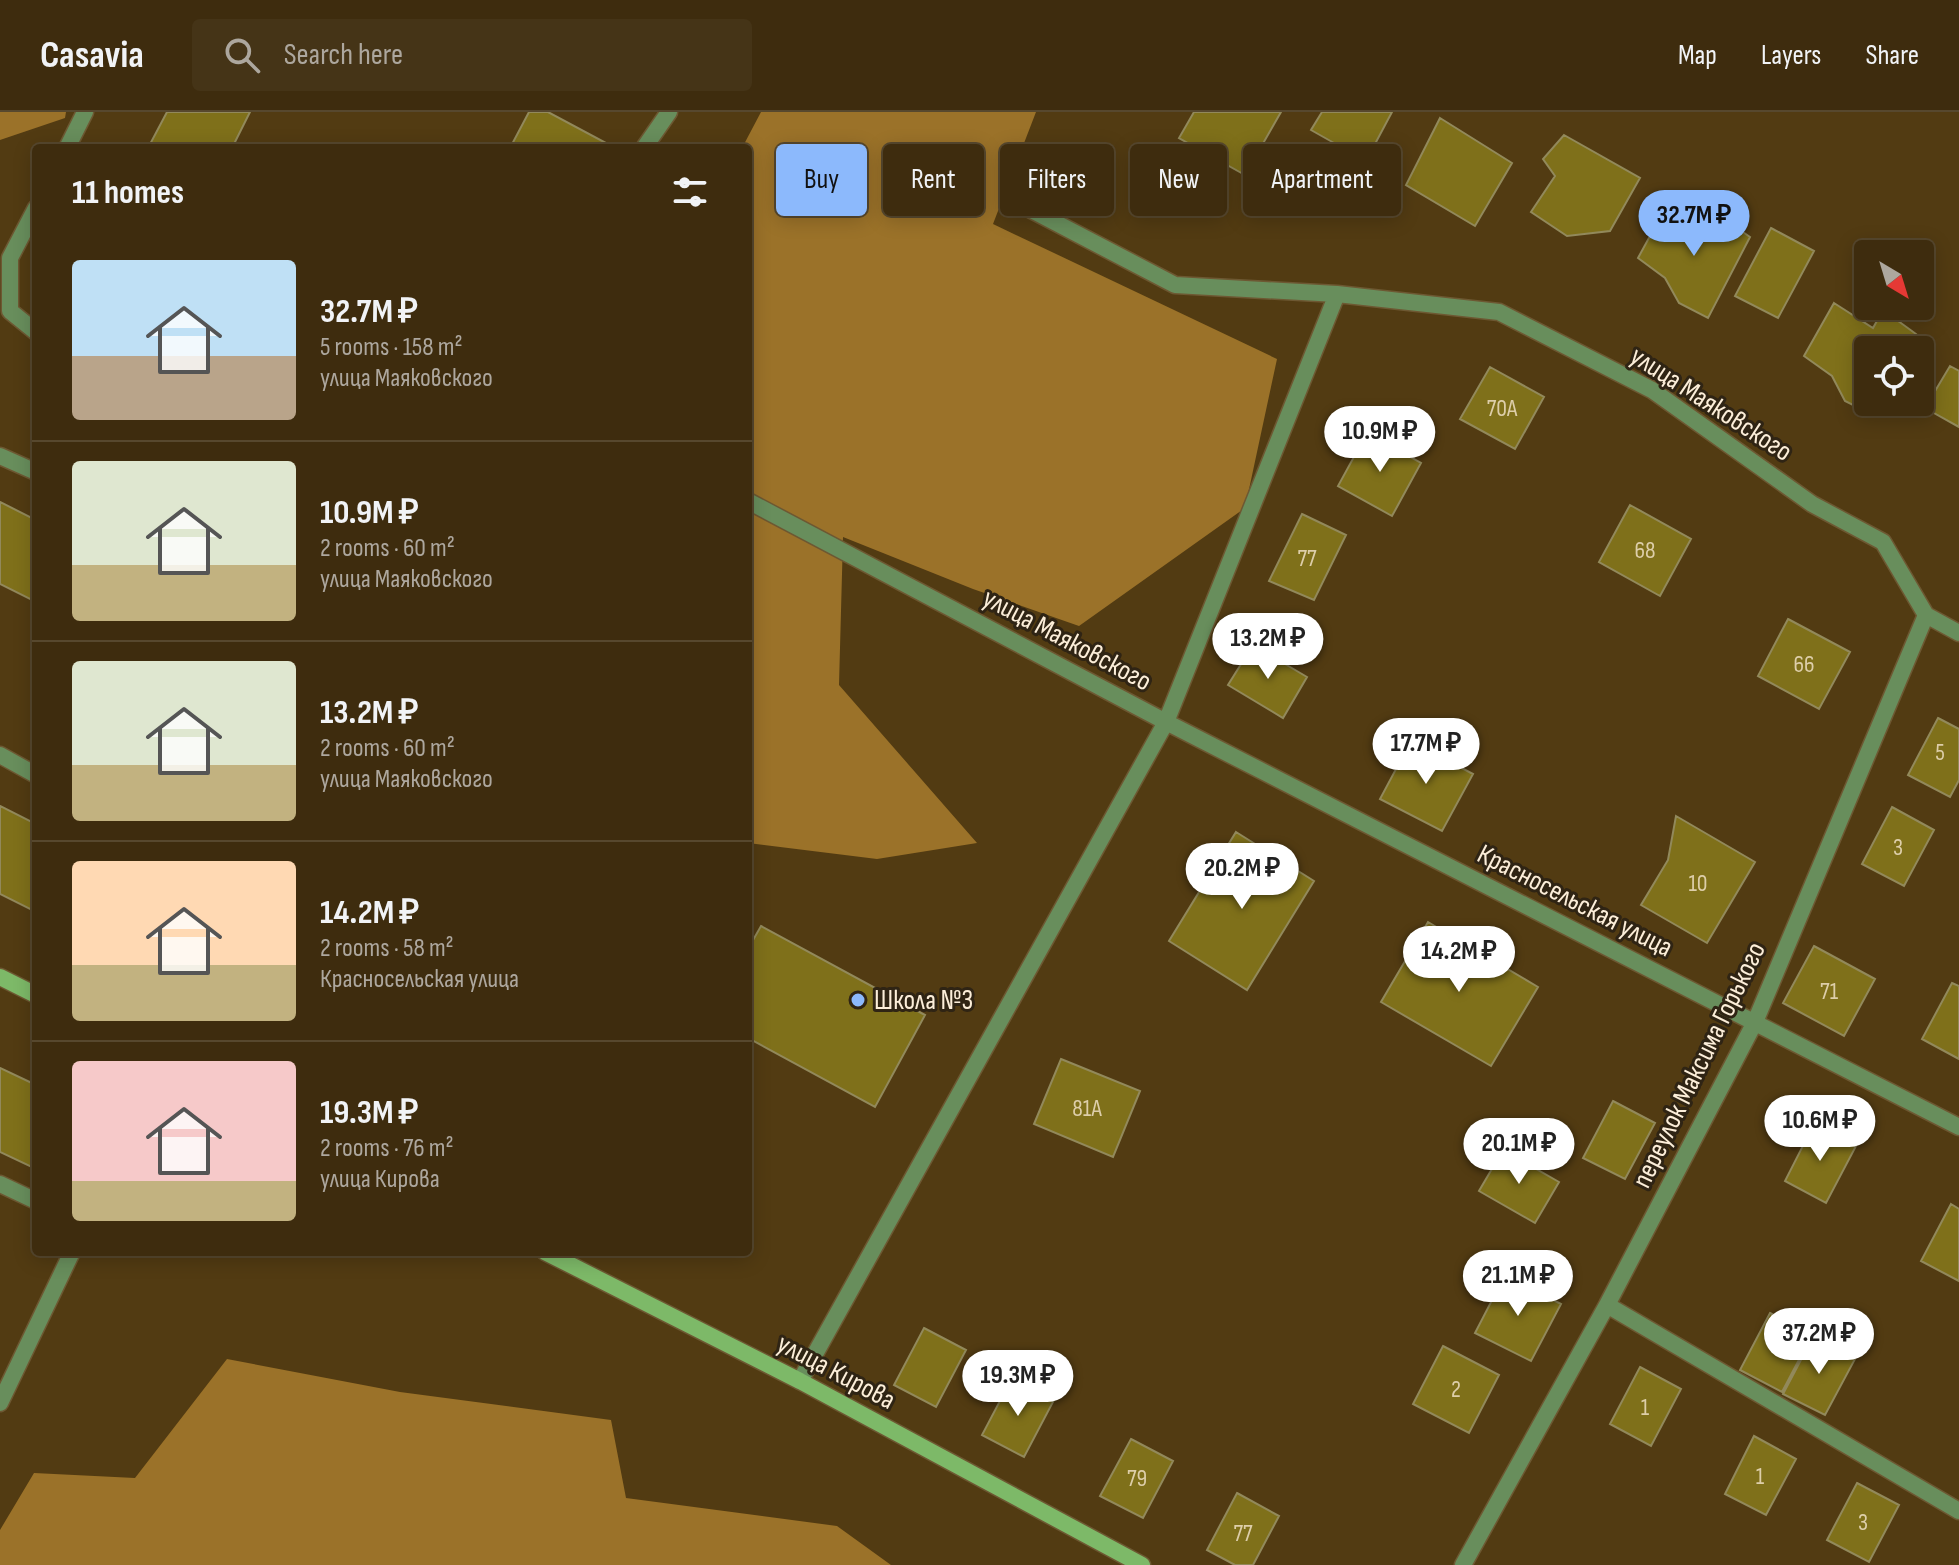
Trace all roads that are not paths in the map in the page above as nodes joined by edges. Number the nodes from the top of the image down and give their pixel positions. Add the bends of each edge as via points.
1 (85, 112) edge
2 (669, 112) edge
3 (69, 144) edge
4 (647, 144) edge
5 (32, 216) edge
6 (1043, 216) edge
7 (1337, 294) junction
8 (32, 329) edge
9 (0, 456) edge
10 (32, 470) edge
11 (752, 503) edge
12 (1926, 615) junction
13 (1959, 633) edge
14 (1166, 722) junction
15 (0, 755) edge
16 (32, 773) edge
17 (0, 977) edge
18 (32, 993) edge
19 (1755, 1022) junction
20 (1959, 1127) edge
21 (0, 1184) edge
22 (32, 1199) edge
23 (70, 1256) edge
24 (553, 1256) edge
25 (1607, 1305) junction
26 (800, 1381) junction
27 (0, 1403) edge
28 (1959, 1511) edge
29 (1142, 1565) edge
30 (1463, 1565) edge

1 - 3 street
2 - 4 street
5 - 8 street via 10,258 10,311
6 - 7 street, улица Маяковского via 1175,285
7 - 12 street, улица Маяковского via 1499,312 1652,390 1812,504 1883,542
7 - 14 street, улица Маяковского
9 - 10 street
11 - 14 street, улица Маяковского
12 - 13 street
12 - 19 street, переулок Максима Горького
14 - 19 street, Красносельская улица
14 - 26 street
15 - 16 street
17 - 18 street
19 - 20 street, Красносельская улица
19 - 25 street, переулок Максима Горького
21 - 22 street
23 - 27 street
24 - 26 street, улица Кирова
25 - 28 street
25 - 30 street, переулок Максима Горького
26 - 29 street, улица Кирова

